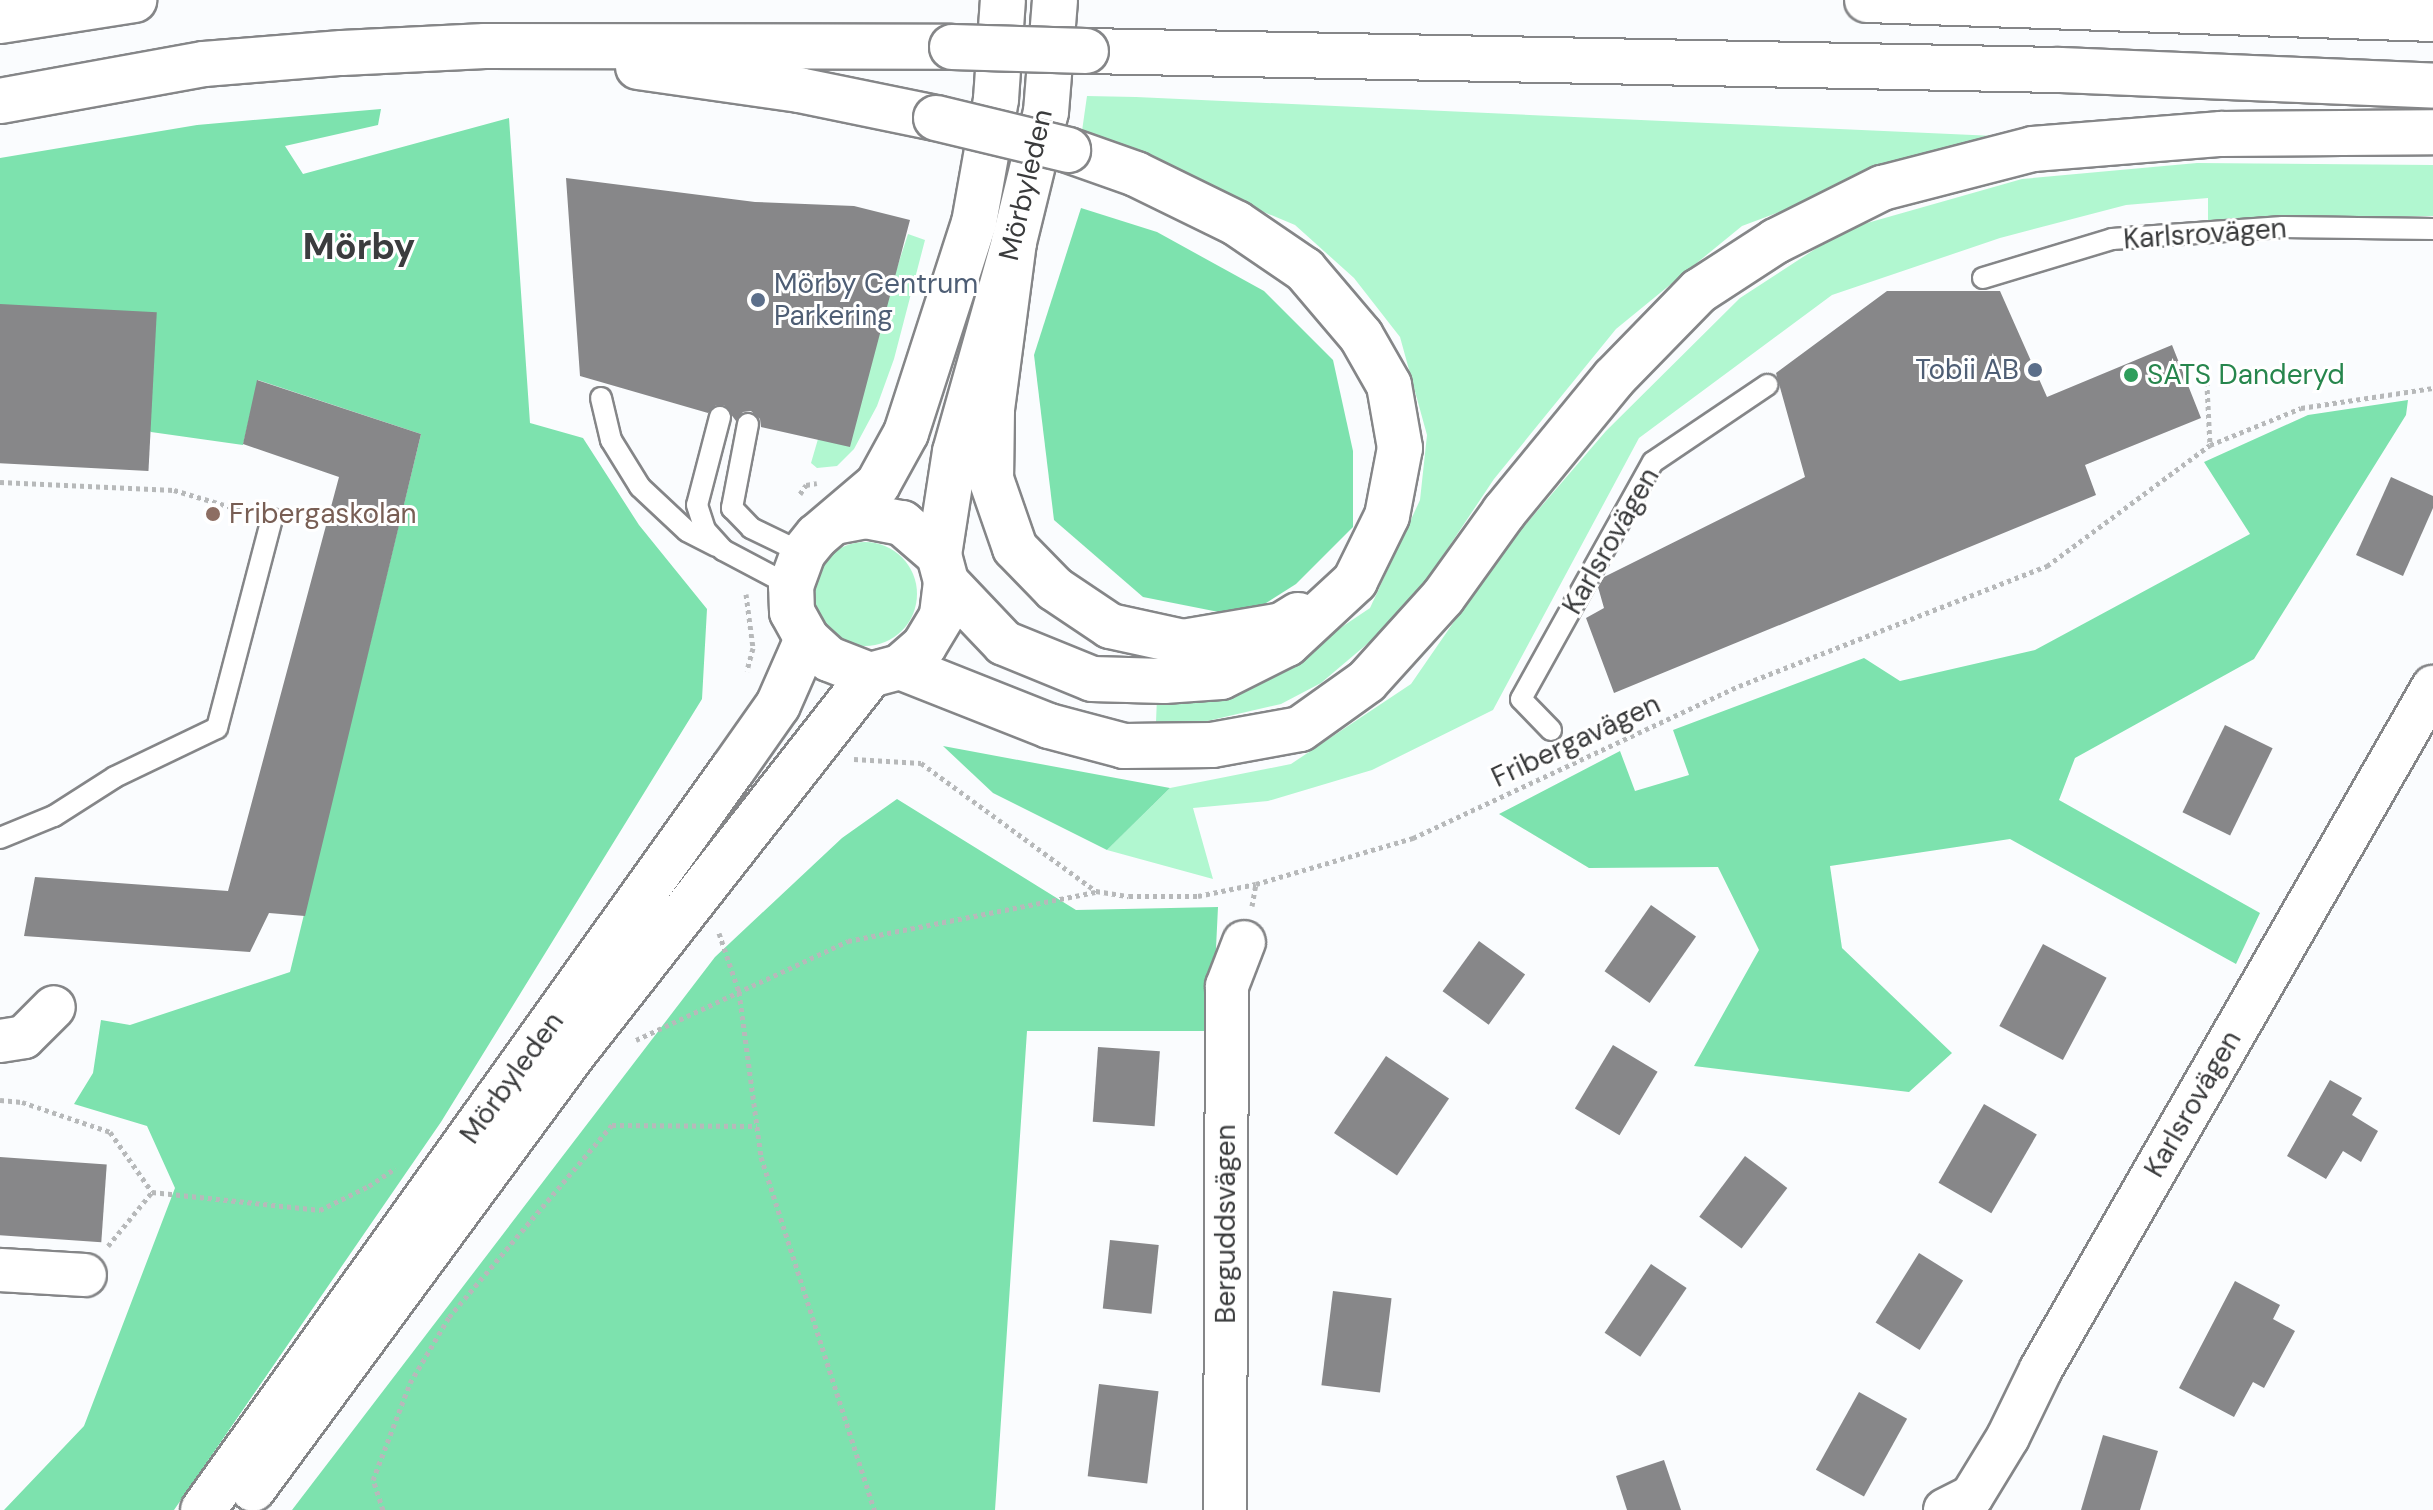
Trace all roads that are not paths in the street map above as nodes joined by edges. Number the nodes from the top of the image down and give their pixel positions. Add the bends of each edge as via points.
1 (134, 0) edge
2 (1003, 0) edge
3 (1055, 0) edge
4 (1867, 0) edge
5 (2433, 19) edge
6 (0, 21) edge
7 (485, 46) junction
8 (2433, 86) edge
9 (0, 101) edge
10 (2433, 132) edge
11 (2433, 229) edge
12 (1014, 242) junction
13 (1983, 278) dead end
14 (1767, 385) dead end
15 (601, 398) dead end
16 (720, 417) dead end
17 (748, 424) dead end
18 (272, 519) road end
19 (835, 522) junction
20 (723, 550) junction
21 (781, 563) junction
22 (942, 569) junction
23 (1355, 581) junction
24 (807, 639) junction
25 (885, 671) junction
26 (2433, 687) edge
27 (1551, 730) dead end
28 (0, 838) edge
29 (1244, 942) dead end
30 (54, 1007) dead end
31 (0, 1041) edge
32 (0, 1270) edge
33 (85, 1275) road end
34 (1963, 1505) edge
35 (203, 1510) edge
36 (237, 1510) edge
37 (1225, 1510) edge

1 - 6 main road
2 - 19 main road, Mörbyleden via 996,99 969,238 906,433 878,484
3 - 12 main road, Mörbyleden via 1046,112
4 - 5 main road
7 - 8 main road, bridge via 952,47 2059,70
7 - 9 main road via 204,64
7 - 23 main road, bridge via 799,90 936,118 1068,150 1136,174 1236,223 1305,270 1361,336 1389,385 1400,448 1387,516
10 - 25 main road via 2221,134 2033,149 1882,188 1776,241 1699,291 1614,378 1504,512 1443,597 1367,681 1300,729 1212,745 1124,746
11 - 13 lane, Karlsrovägen via 2283,227 2112,239
12 - 22 main road, Mörbyleden via 955,452
12 - 23 main road via 992,410 991,479 1015,548 1055,589 1110,626 1183,642 1282,625
14 - 27 lane, Karlsrovägen via 1653,462 1521,699
15 - 20 lane via 611,440 640,487 687,531
16 - 20 lane via 697,505 705,530
17 - 21 lane via 732,508
18 - 28 lane via 217,728 115,777 54,816
19 - 21 main road
19 - 22 main road via 865,516 902,523
20 - 21 lane
21 - 24 main road via 792,612
22 - 23 main road via 1004,643 1092,679 1221,677 1287,644
22 - 25 main road via 942,616 924,646
24 - 25 main road via 829,659
24 - 35 main road, Mörbyleden via 761,694
25 - 36 main road, Mörbyleden via 818,739 574,1053
26 - 34 street, Karlsrovägen
29 - 37 street, Berguddsvägen via 1227,986
30 - 31 street via 24,1037
32 - 33 street

